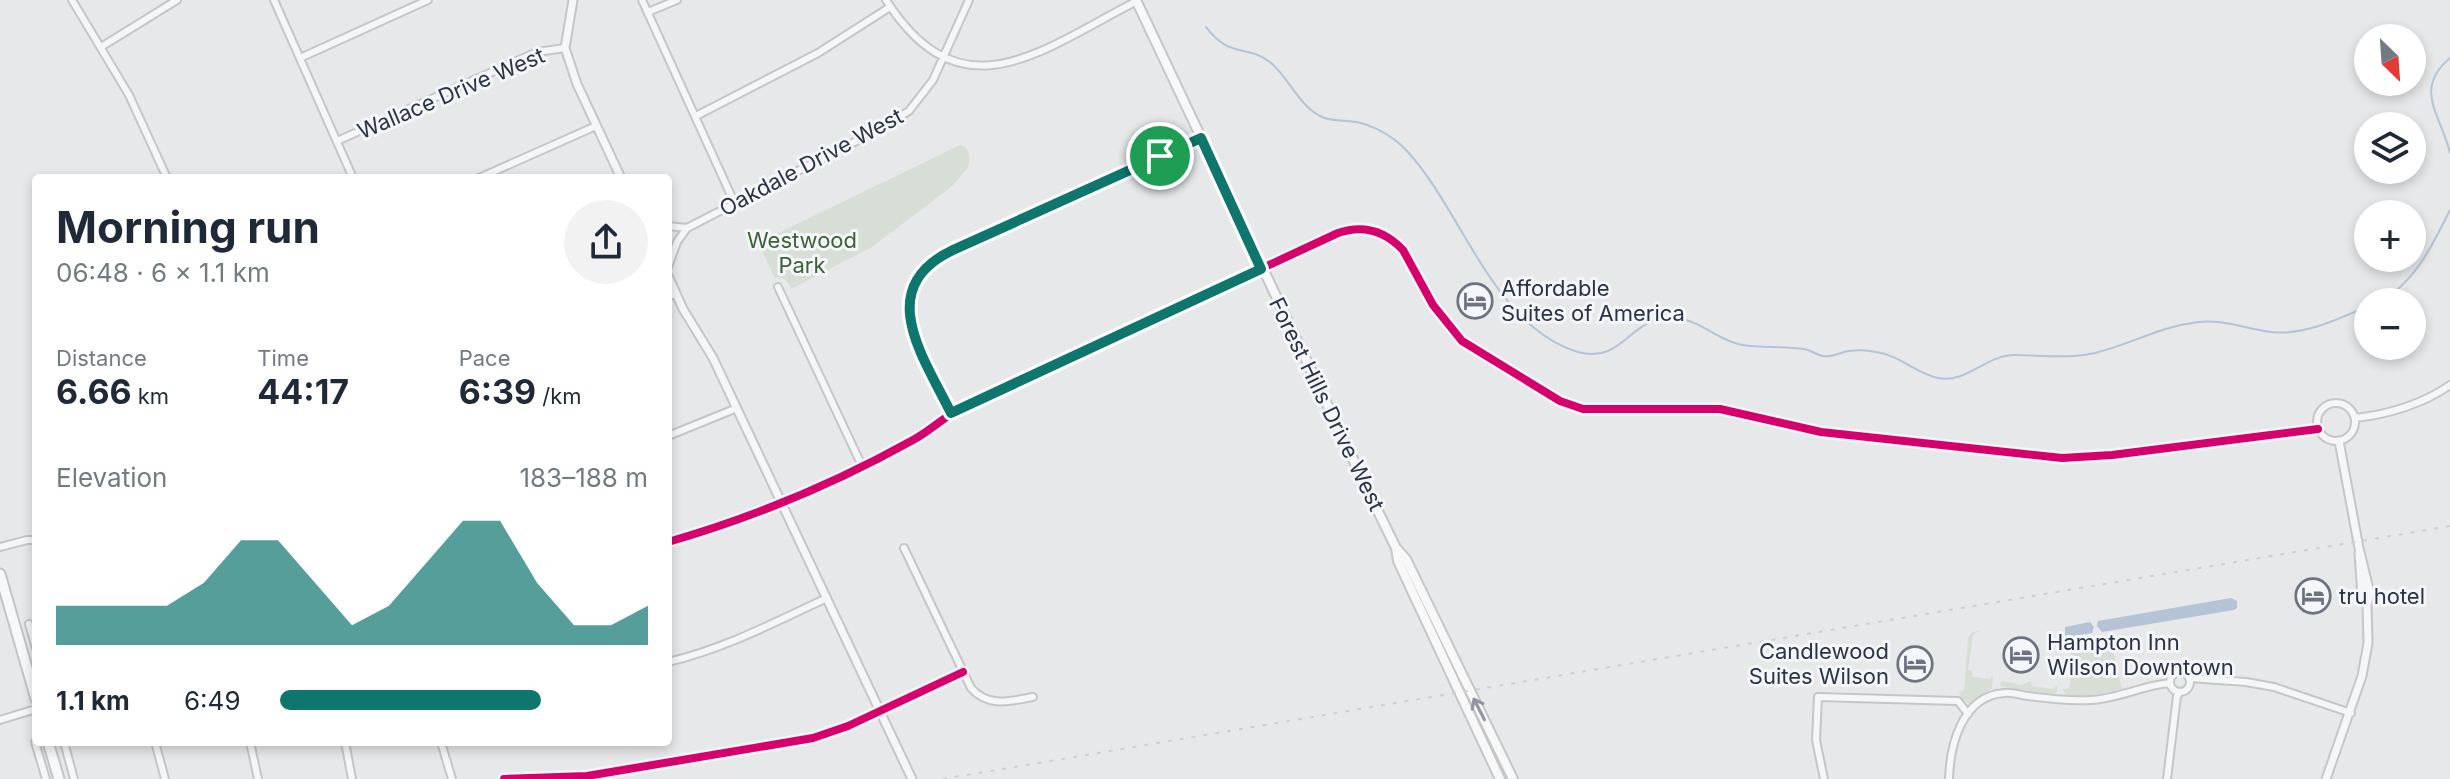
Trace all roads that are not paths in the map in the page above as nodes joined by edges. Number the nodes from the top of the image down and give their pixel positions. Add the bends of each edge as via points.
1 (72, 0) edge
2 (177, 0) edge
3 (274, 0) edge
4 (428, 0) edge
5 (573, 0) edge
6 (642, 0) edge
7 (677, 0) edge
8 (969, 0) edge
9 (1137, 0) edge
10 (888, 3) edge
11 (648, 12) junction
12 (101, 47) junction
13 (565, 48) junction
14 (943, 56) junction
15 (300, 58) junction
16 (696, 116) junction
17 (596, 126) junction
18 (1201, 138) junction
19 (337, 141) junction
20 (165, 174) edge
21 (351, 174) edge
22 (488, 174) edge
23 (619, 174) edge
24 (734, 202) junction
25 (672, 226) edge
26 (687, 228) junction
27 (672, 256) edge
28 (1261, 269) junction
29 (778, 287) dead end
30 (672, 295) edge
31 (2450, 385) edge
32 (737, 408) junction
33 (951, 413) junction
34 (2355, 418) junction
35 (2318, 429) junction
36 (672, 434) edge
37 (2339, 441) junction
38 (862, 466) junction
39 (783, 504) junction
40 (32, 540) edge
41 (672, 541) edge
42 (0, 547) edge
43 (904, 548) dead end
44 (1396, 548) junction
45 (0, 574) edge
46 (827, 598) junction
47 (29, 624) dead end
48 (32, 634) edge
49 (672, 661) edge
50 (963, 672) junction
51 (2190, 678) junction
52 (2170, 683) junction
53 (32, 684) edge
54 (2180, 692) junction
55 (1033, 697) dead end
56 (32, 710) edge
57 (881, 711) junction
58 (2351, 713) junction
59 (1968, 714) junction
60 (0, 720) edge
61 (36, 746) edge
62 (49, 746) edge
63 (65, 746) edge
64 (156, 746) edge
65 (251, 746) edge
66 (346, 746) edge
67 (442, 746) edge
68 (55, 765) junction
69 (43, 768) junction
70 (46, 779) edge
71 (59, 779) edge
72 (74, 779) edge
73 (165, 779) edge
74 (258, 779) edge
75 (352, 779) edge
76 (452, 779) edge
77 (504, 779) edge
78 (912, 779) edge
79 (1500, 779) edge
80 (1513, 779) edge
81 (1824, 779) edge
82 (1949, 779) edge
83 (2167, 779) edge
84 (2326, 779) edge

1 - 12 street
2 - 12 street
3 - 15 street
4 - 15 street
5 - 13 street
6 - 11 street
7 - 11 street
8 - 14 street, Oakdale Drive West
9 - 14 street via 1004,65 983,67
9 - 18 main road, Forest Hills Drive West
10 - 14 street via 918,42
10 - 16 street via 818,53
11 - 16 street
12 - 20 street
13 - 17 street
13 - 19 street, Wallace Drive West via 537,52
14 - 24 street, Oakdale Drive West via 922,97 899,118
15 - 19 street
16 - 24 street
17 - 22 street
17 - 23 street
18 - 28 main road, Forest Hills Drive West
18 - 33 street via 925,267 911,291 909,320
19 - 21 street
24 - 26 street, Oakdale Drive West
25 - 26 street
26 - 27 street
28 - 33 street
28 - 35 street via 1345,230 1378,232 1403,250 1433,305 1462,341 1560,401 1591,410 1720,409 1829,433 2062,458
28 - 44 main road, Forest Hills Drive West
29 - 38 street
30 - 32 street via 713,358
31 - 34 street via 2420,403
32 - 36 street
32 - 39 street
33 - 38 street via 917,438
34 - 35 street via 2349,407 2331,403 2320,411
34 - 37 street via 2350,436
35 - 37 street via 2327,439
37 - 58 street via 2367,605 2368,643
38 - 39 street
39 - 41 street
39 - 46 street
40 - 42 street
43 - 50 street
44 - 79 main road, Forest Hills Drive West
80 -> 44 main road, Forest Hills Drive West
45 - 53 main road
46 - 49 street via 731,642
46 - 57 street
47 - 48 street
50 - 55 street via 971,688 988,700
50 - 57 street
51 - 52 street via 2178,672
51 - 54 street via 2188,688
51 - 58 street via 2274,687
52 - 54 street
52 - 59 street via 2087,700 2002,693 1978,702
54 - 83 street
56 - 60 street
57 - 77 street via 833,732 776,745 587,776
57 - 78 street
58 - 84 street
59 - 81 street via 1958,701 1818,697 1816,740
59 - 82 street via 1952,745
61 - 69 street
62 - 68 main road
63 - 72 street
64 - 73 street
65 - 74 street
66 - 75 street
67 - 76 street
68 - 69 street
68 - 71 main road
69 - 70 street

